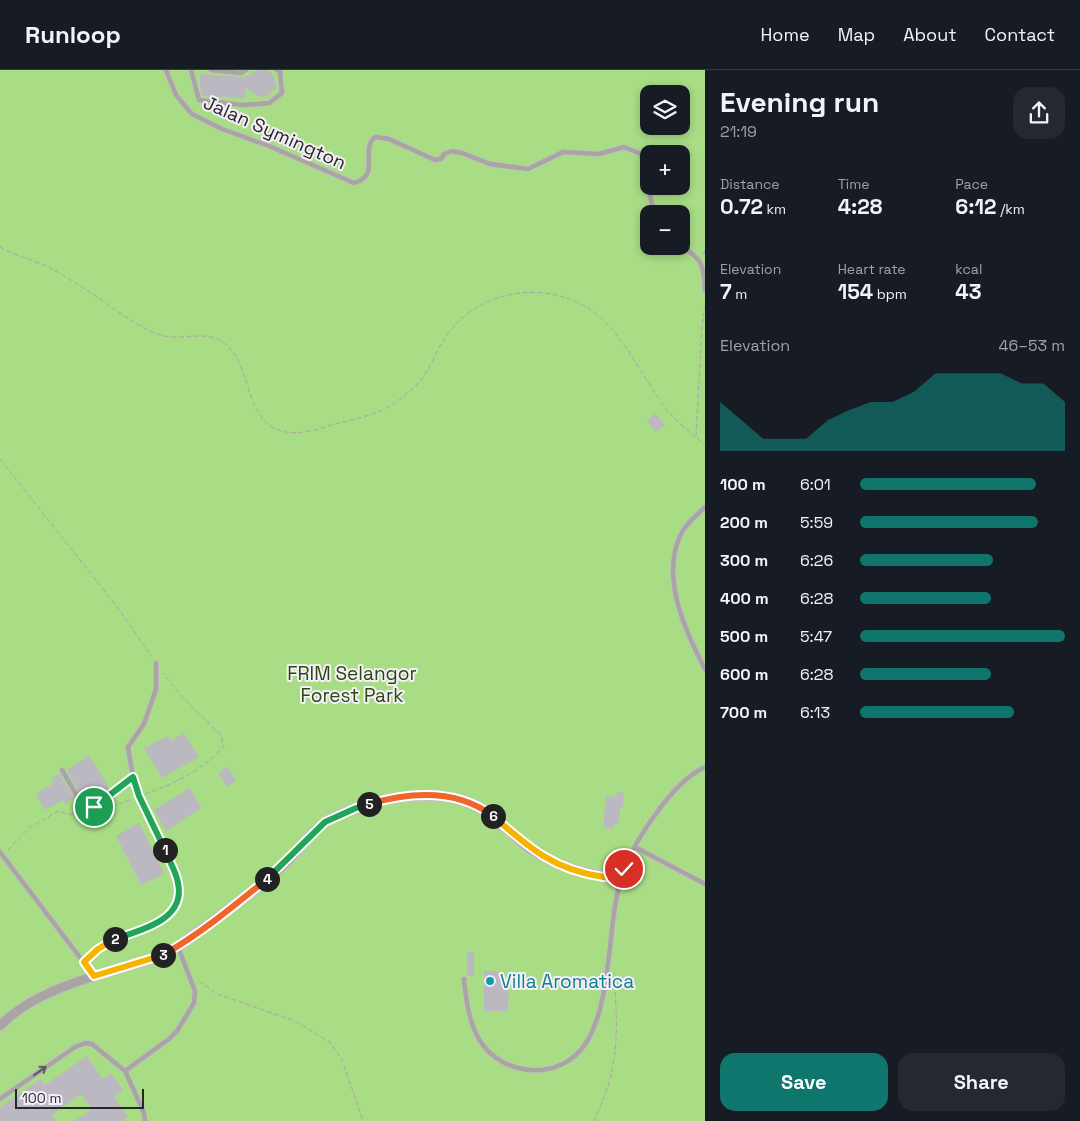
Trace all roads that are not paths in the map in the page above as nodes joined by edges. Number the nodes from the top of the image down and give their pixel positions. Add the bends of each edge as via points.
1 (166, 70) edge
2 (191, 70) edge
3 (211, 70) edge
4 (246, 70) edge
5 (278, 70) edge
6 (652, 205) edge
7 (690, 252) edge
8 (705, 290) edge
9 (705, 507) edge
10 (156, 663) road end
11 (705, 668) edge
12 (705, 767) edge
13 (62, 770) dead end
14 (133, 777) junction
15 (634, 847) junction
16 (1, 854) edge
17 (621, 879) junction
18 (705, 884) edge
19 (178, 947) junction
20 (84, 962) junction
21 (94, 976) junction
22 (464, 979) dead end
23 (0, 1026) edge
24 (125, 1071) junction
25 (0, 1099) edge
26 (145, 1121) edge

1 - 6 lane, Jalan Symington via 176,95 192,114 354,183 367,175 368,148 375,137 389,139 435,160 452,151 490,164 528,168 563,152 599,154 624,147 641,154
2 - 5 lane, Jalan Symington via 199,100 243,105 268,103 282,93
3 - 4 lane, Jalan Symington via 241,73
7 - 8 lane via 703,266
9 - 11 lane via 680,536 673,563 682,617
10 - 14 lane via 156,689 144,724 128,747
12 - 15 lane via 679,786
13 - 14 lane via 84,808 88,809
14 - 20 lane via 174,869 179,892 177,900 174,909 159,923 109,941
15 - 17 lane
15 - 18 lane
16 - 20 lane
17 - 19 street via 588,874 547,859 492,814 471,803 450,797 405,796 356,808 325,822 274,873
17 - 22 lane via 598,1015 586,1042 572,1059 537,1070 520,1069 501,1062 480,1040 468,1007
19 - 21 street via 160,957
19 - 24 lane via 196,995 194,1003 169,1039
20 - 21 lane
21 - 23 street via 29,1003
25 -> 24 lane via 85,1043 97,1047
24 - 26 lane

